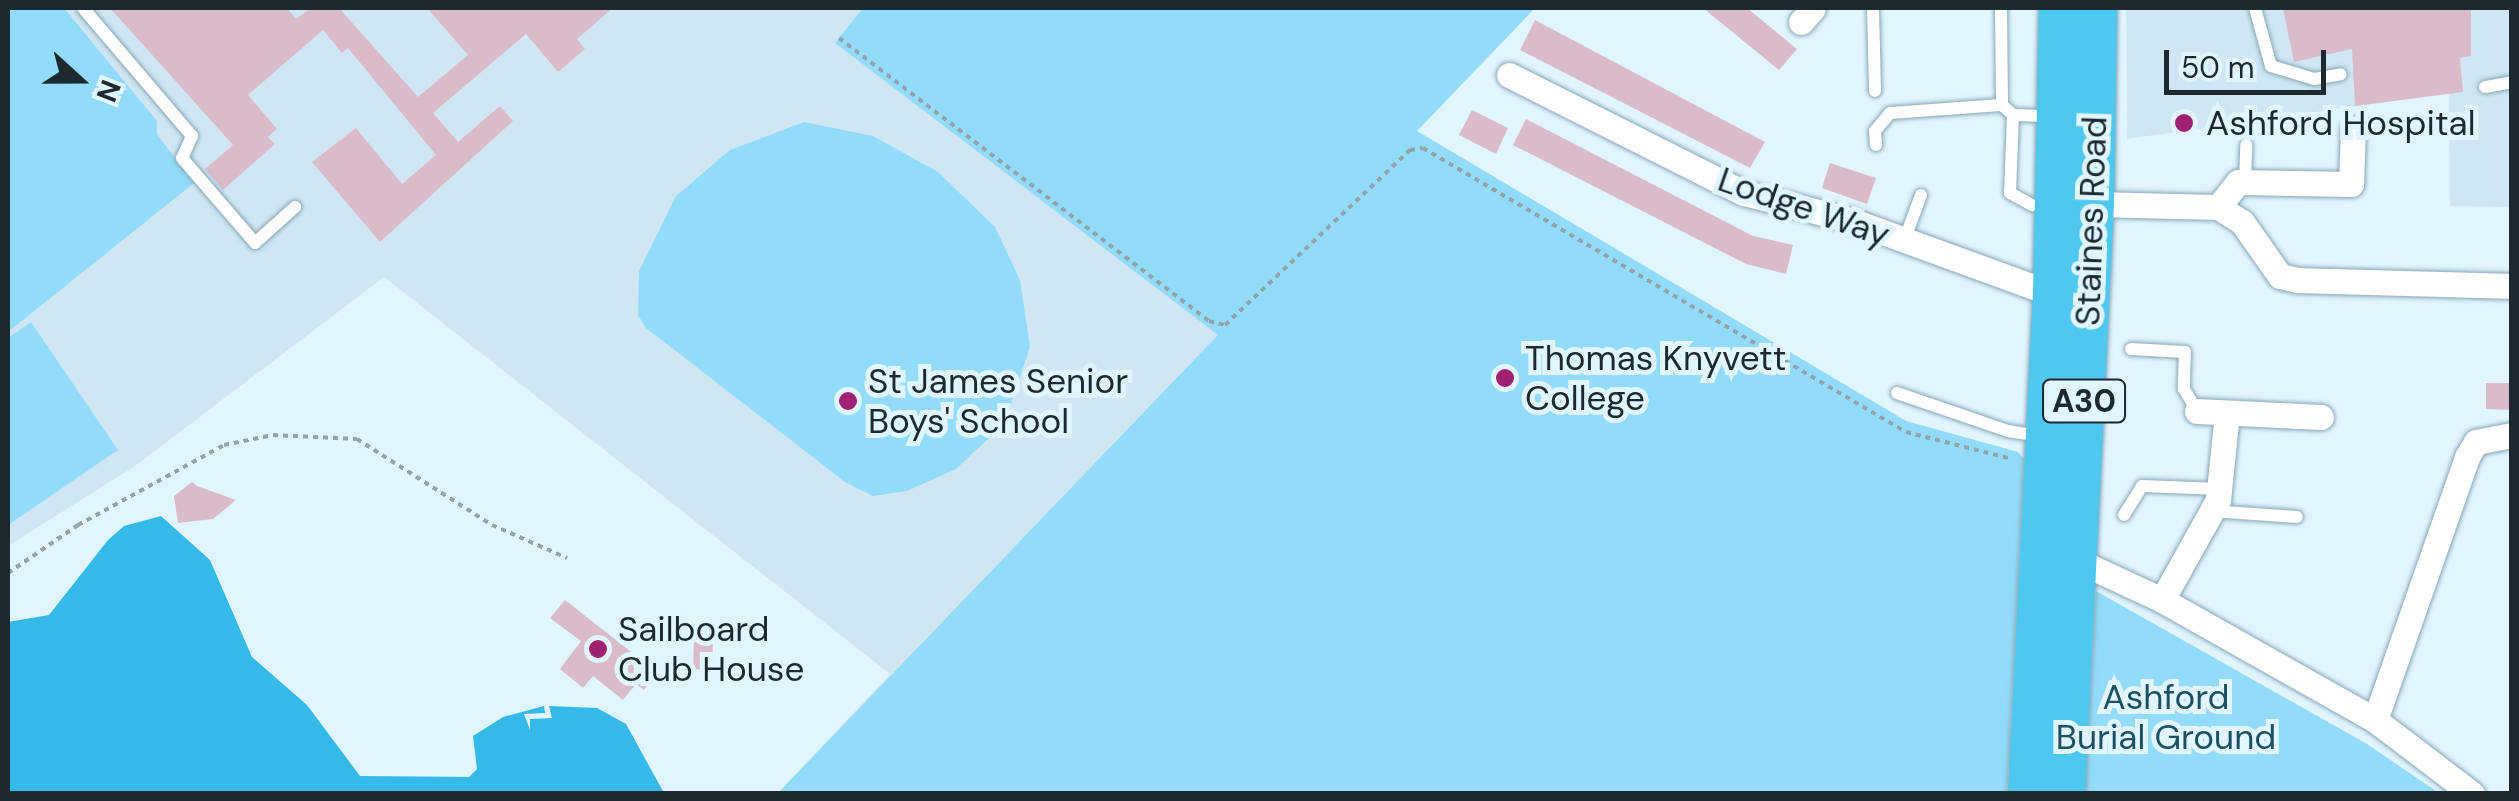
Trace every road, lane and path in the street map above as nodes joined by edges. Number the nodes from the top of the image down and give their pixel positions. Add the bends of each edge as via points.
1 (83, 8) edge
2 (1873, 8) edge
3 (2001, 8) edge
4 (2059, 8) edge
5 (2097, 8) edge
6 (2255, 8) edge
7 (839, 38) dead end
8 (2341, 74) dead end
9 (1509, 75) dead end
10 (2512, 82) edge
11 (2485, 88) dead end
12 (1875, 91) dead end
13 (2002, 105) junction
14 (2013, 115) junction
15 (2057, 116) junction
16 (2352, 129) dead end
17 (1876, 145) dead end
18 (2246, 145) dead end
19 (2245, 182) junction
20 (1921, 195) dead end
21 (2094, 204) junction
22 (2032, 205) dead end
23 (295, 206) dead end
24 (2218, 207) junction
25 (1904, 241) junction
26 (2512, 286) edge
27 (2053, 294) junction
28 (2131, 349) dead end
29 (1897, 393) dead end
30 (2197, 410) joint
31 (2227, 413) junction
32 (2321, 417) dead end
33 (2512, 435) edge
34 (2032, 446) junction
35 (2215, 500) junction
36 (2124, 515) dead end
37 (2297, 516) dead end
38 (567, 558) dead end
39 (2076, 560) junction
40 (8, 573) edge
41 (2162, 600) junction
42 (2375, 720) junction
43 (2028, 794) edge
44 (2065, 794) edge
45 (2472, 794) edge

1 - 23 lane via 192,136 182,158 255,244
2 - 12 lane
3 - 13 lane
4 - 15 highway, Staines Road / A30
5 - 21 highway, Staines Road / A30
6 - 8 lane via 2271,66 2301,77
7 - 34 path via 1208,321 1225,325 1410,150 1423,148 1906,432 2014,460
9 - 25 street, Lodge Way via 1744,193
10 - 11 lane
13 - 14 lane
13 - 17 lane via 1890,113 1875,131
14 - 15 lane
14 - 22 lane via 2010,193
15 - 27 highway, Staines Road / A30
16 - 19 street via 2351,184
18 - 19 lane
19 - 24 street
20 - 25 lane
21 - 24 street
21 - 39 highway, Staines Road / A30
24 - 26 street via 2242,222 2280,276
25 - 27 street, Lodge Way
27 - 34 highway, Staines Road / A30
28 - 30 lane via 2185,352 2184,389
29 - 34 lane via 2008,431
30 - 31 street
31 - 32 street
31 - 35 street
33 - 42 street via 2476,442 2468,457
34 - 43 highway, Staines Road / A30
35 - 36 lane via 2142,486
35 - 37 lane
35 - 41 street
38 - 40 path via 492,525 357,440 273,435 224,445 78,525
39 - 41 street
39 - 44 highway, Staines Road / A30
41 - 42 street
42 - 45 street

